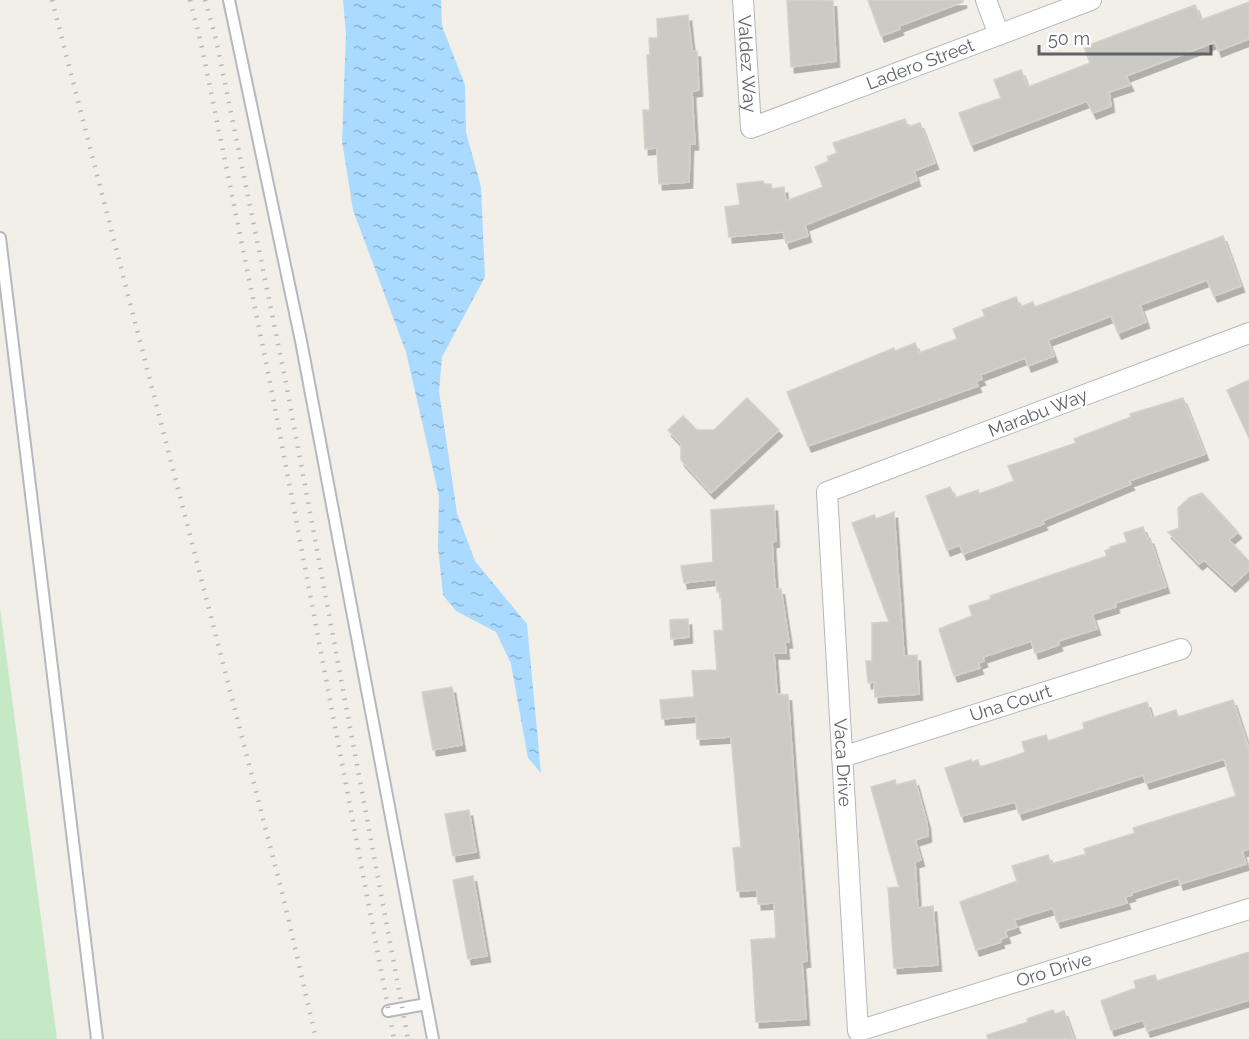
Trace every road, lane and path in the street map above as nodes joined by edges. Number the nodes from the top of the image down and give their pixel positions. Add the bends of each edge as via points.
1 (229, 0) edge
2 (743, 0) edge
3 (986, 0) edge
4 (1091, 0) edge
5 (999, 35) junction
6 (750, 128) joint
7 (0, 238) edge
8 (1249, 333) edge
9 (826, 492) joint
10 (1181, 649) dead end
11 (842, 757) junction
12 (1249, 909) edge
13 (426, 1004) junction
14 (388, 1011) dead end
15 (858, 1031) joint
16 (97, 1039) edge
17 (433, 1039) edge

1 - 13 lane via 301,341
2 - 6 street, Valdez Way
3 - 5 street
4 - 5 street, Ladero Street
5 - 6 street, Ladero Street
7 - 16 lane
8 - 9 street, Marabu Way
9 - 11 street, Vaca Drive
10 - 11 street, Una Court
11 - 15 street, Vaca Drive
12 - 15 street, Oro Drive
13 - 14 lane
13 - 17 lane

